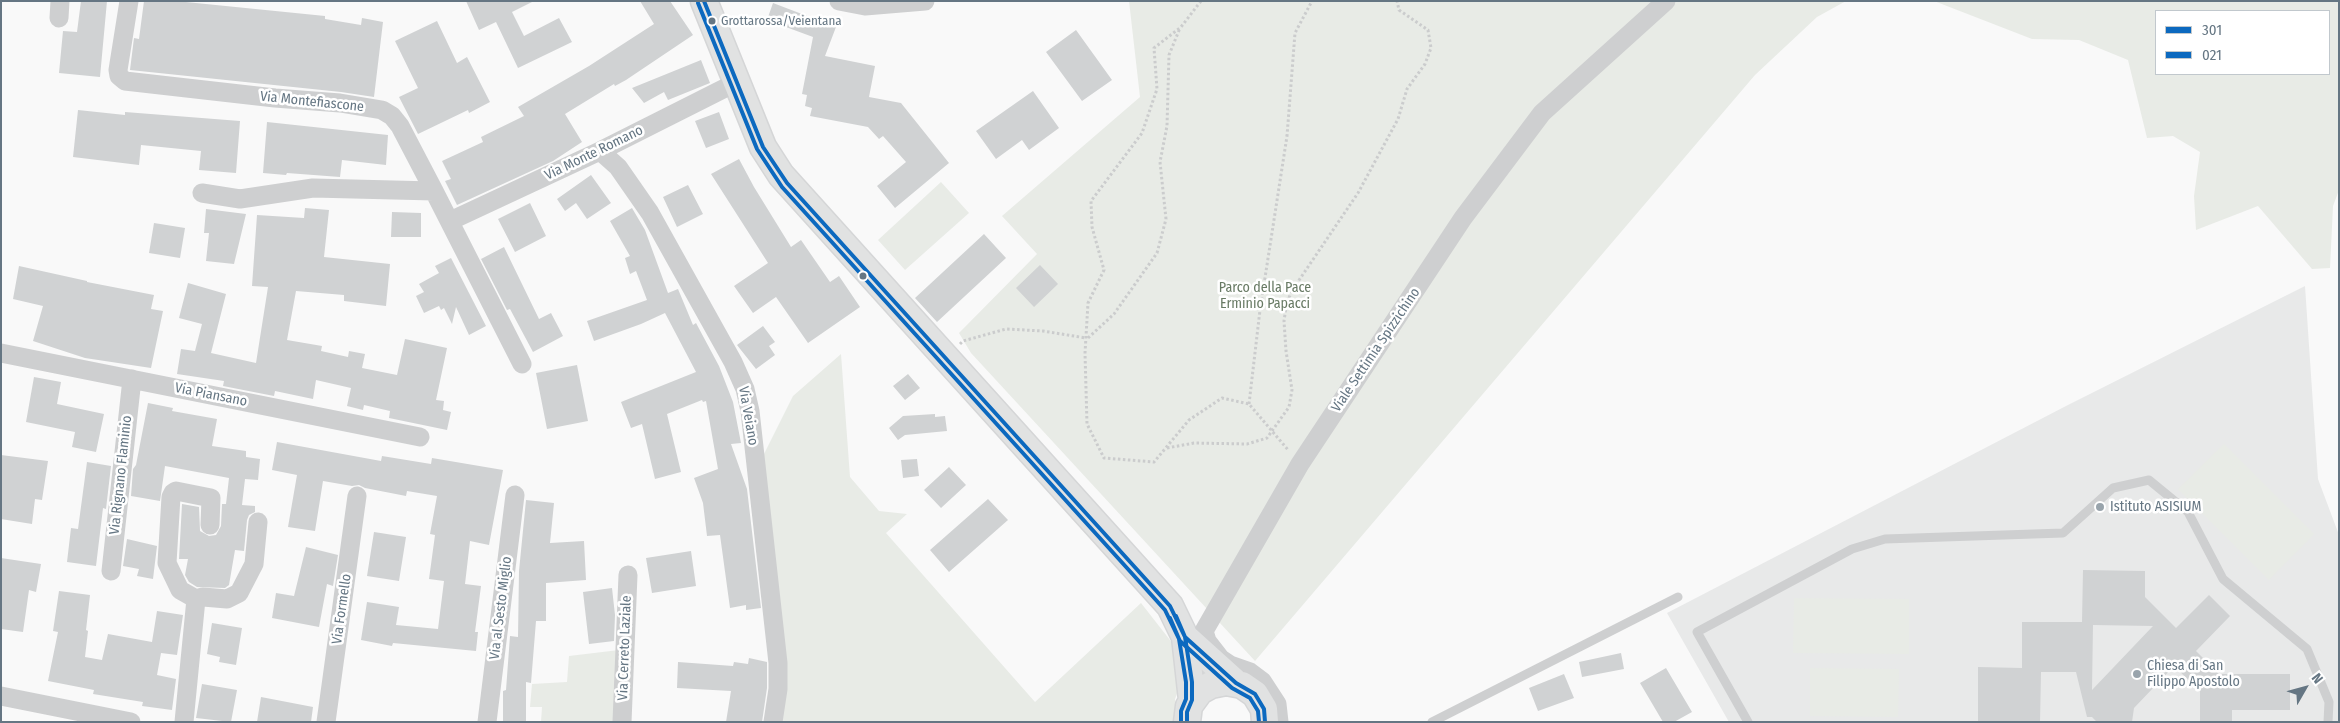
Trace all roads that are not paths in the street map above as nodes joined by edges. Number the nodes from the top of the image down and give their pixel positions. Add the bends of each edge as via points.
1 (128, 1) edge
2 (704, 1) edge
3 (839, 1) edge
4 (925, 1) edge
5 (1666, 1) edge
6 (737, 82) junction
7 (600, 150) junction
8 (434, 191) junction
9 (202, 193) dead end
10 (450, 221) junction
11 (1, 353) edge
12 (522, 364) dead end
13 (132, 379) junction
14 (420, 437) dead end
15 (515, 495) dead end
16 (358, 496) dead end
17 (258, 522) dead end
18 (210, 526) dead end
19 (111, 571) dead end
20 (628, 575) dead end
21 (1678, 597) dead end
22 (196, 599) junction
23 (1185, 637) junction
24 (1236, 683) junction
25 (1, 696) edge
26 (1190, 711) edge
27 (131, 722) edge
28 (184, 722) edge
29 (326, 722) edge
30 (487, 722) edge
31 (622, 722) edge
32 (773, 722) edge
33 (1266, 722) edge
34 (1279, 722) edge
35 (1432, 722) edge
36 (1748, 722) edge
37 (2328, 722) edge

1 - 8 street, Via Montefiascone via 118,70 122,80 134,84 340,103 382,110 399,124
2 - 6 street
3 - 4 street via 865,6
5 - 34 street, Viale Settimia Spizzichino via 1542,113 1463,218 1300,464 1204,631 1207,641 1221,659 1262,681 1277,704
6 - 7 street, Via Monte Romano
6 - 23 street via 764,147 787,183 1170,606
7 - 10 street, Via Monte Romano
7 - 32 street, Via Veiano via 618,167 650,213 734,362 745,389 778,662
8 - 9 street via 312,188 240,199
8 - 10 street, Via Montefiascone
10 - 12 street, Via Montefiascone
11 - 13 street, Via Piansano
13 - 14 street, Via Piansano
13 - 19 street, Via Rignano Flaminio
15 - 30 street, Via al Sesto Miglio
16 - 29 street, Via Formello
17 - 22 street via 254,564 239,593 227,599 203,596
18 - 22 street via 211,498 173,493 170,497 166,564 180,590
20 - 31 street, Via Cerreto Laziale
21 - 35 lane
22 - 28 street
23 - 24 street
23 - 26 street
24 - 26 street via 1219,682 1200,691
24 - 33 street via 1255,694 1264,709
25 - 27 street
36 - 37 lane via 1696,632 1852,549 1885,539 2062,533 2113,488 2149,480 2188,512 2223,579 2307,649 2329,702

